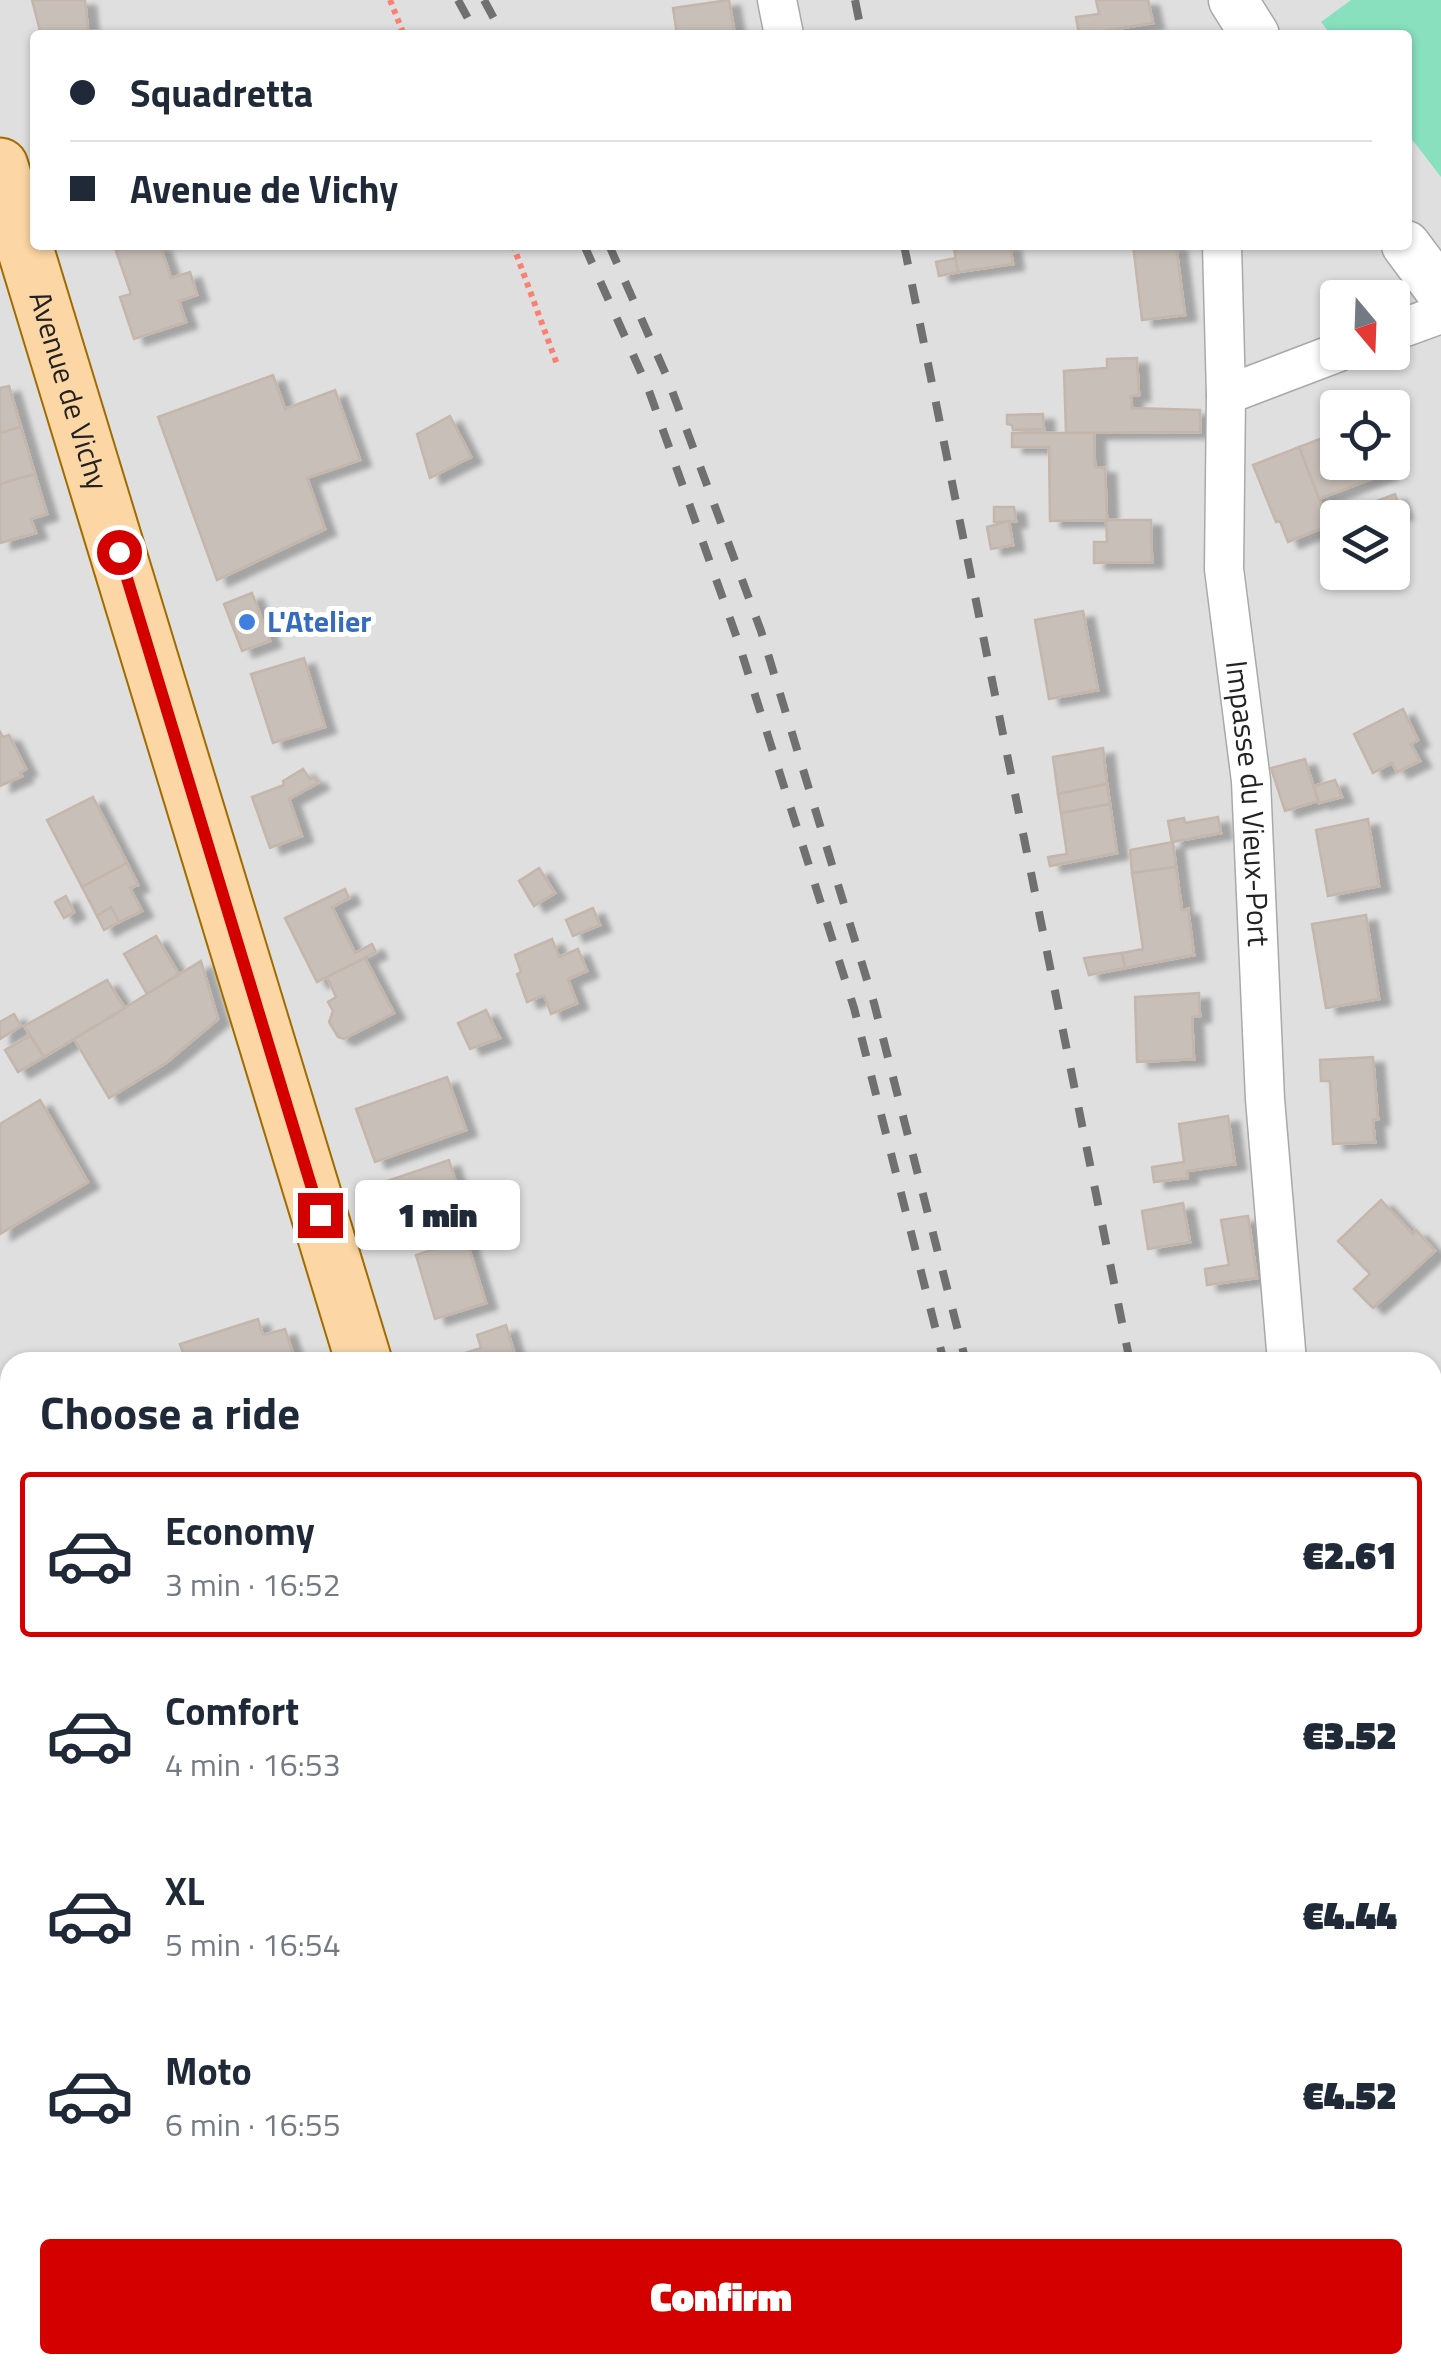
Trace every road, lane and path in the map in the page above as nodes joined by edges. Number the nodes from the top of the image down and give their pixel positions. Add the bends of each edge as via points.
1 (390, 0) edge
2 (777, 0) edge
3 (1233, 0) edge
4 (402, 30) edge
5 (783, 30) edge
6 (1252, 30) edge
7 (0, 166) edge
8 (515, 250) edge
9 (1222, 250) edge
10 (1410, 250) edge
11 (14, 269) edge
12 (1441, 292) edge
13 (1441, 314) edge
14 (1410, 325) edge
15 (1320, 359) edge
16 (558, 368) dead end
17 (1226, 394) junction
18 (361, 1352) edge
19 (1287, 1352) edge

1 - 4 path
2 - 5 street
3 - 6 street
7 - 11 main road, Avenue de Vichy
8 - 16 path
9 - 17 street, Impasse du Vieux-Port
10 - 12 street
11 - 18 main road, Avenue de Vichy via 141,623
13 - 14 street
15 - 17 street
17 - 19 street, Impasse du Vieux-Port via 1224,568 1251,780 1265,1100

